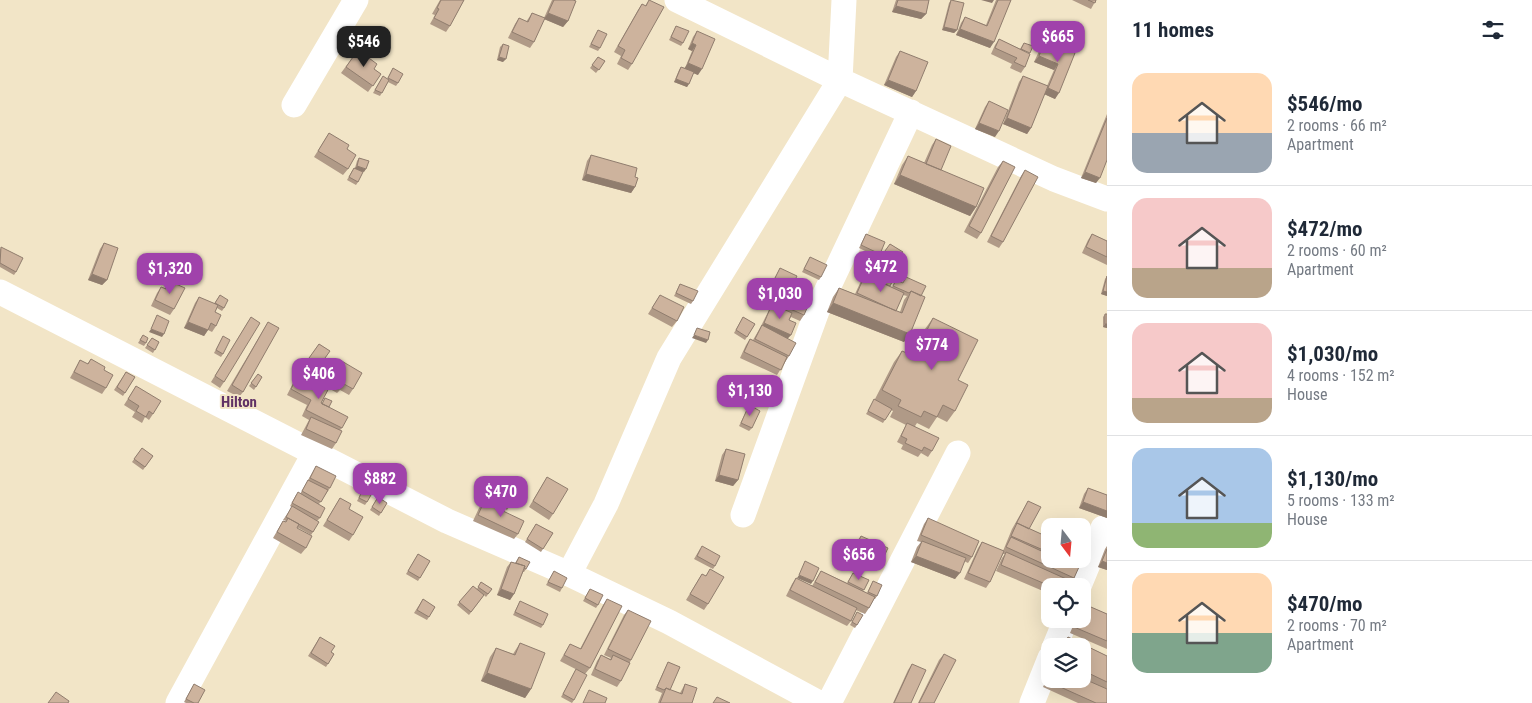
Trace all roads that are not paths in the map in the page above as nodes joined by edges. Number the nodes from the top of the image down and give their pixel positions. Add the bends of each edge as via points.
1 (356, 0) edge
2 (676, 0) edge
3 (844, 0) edge
4 (840, 80) junction
5 (294, 105) dead end
6 (911, 112) junction
7 (1107, 199) edge
8 (0, 292) edge
9 (958, 453) dead end
10 (314, 454) junction
11 (743, 515) dead end
12 (1103, 528) dead end
13 (569, 574) junction
14 (1082, 578) edge
15 (1041, 680) edge
16 (178, 703) edge
17 (819, 703) edge
18 (829, 703) edge
19 (1032, 703) edge

1 - 5 street
2 - 4 street
3 - 4 street
4 - 6 street
4 - 13 street via 669,358 606,504
6 - 7 street via 1054,179
6 - 11 street via 817,311
8 - 10 street
9 - 18 street
10 - 13 street via 447,521
10 - 16 street
12 - 14 street
13 - 17 street via 669,622
15 - 19 street

